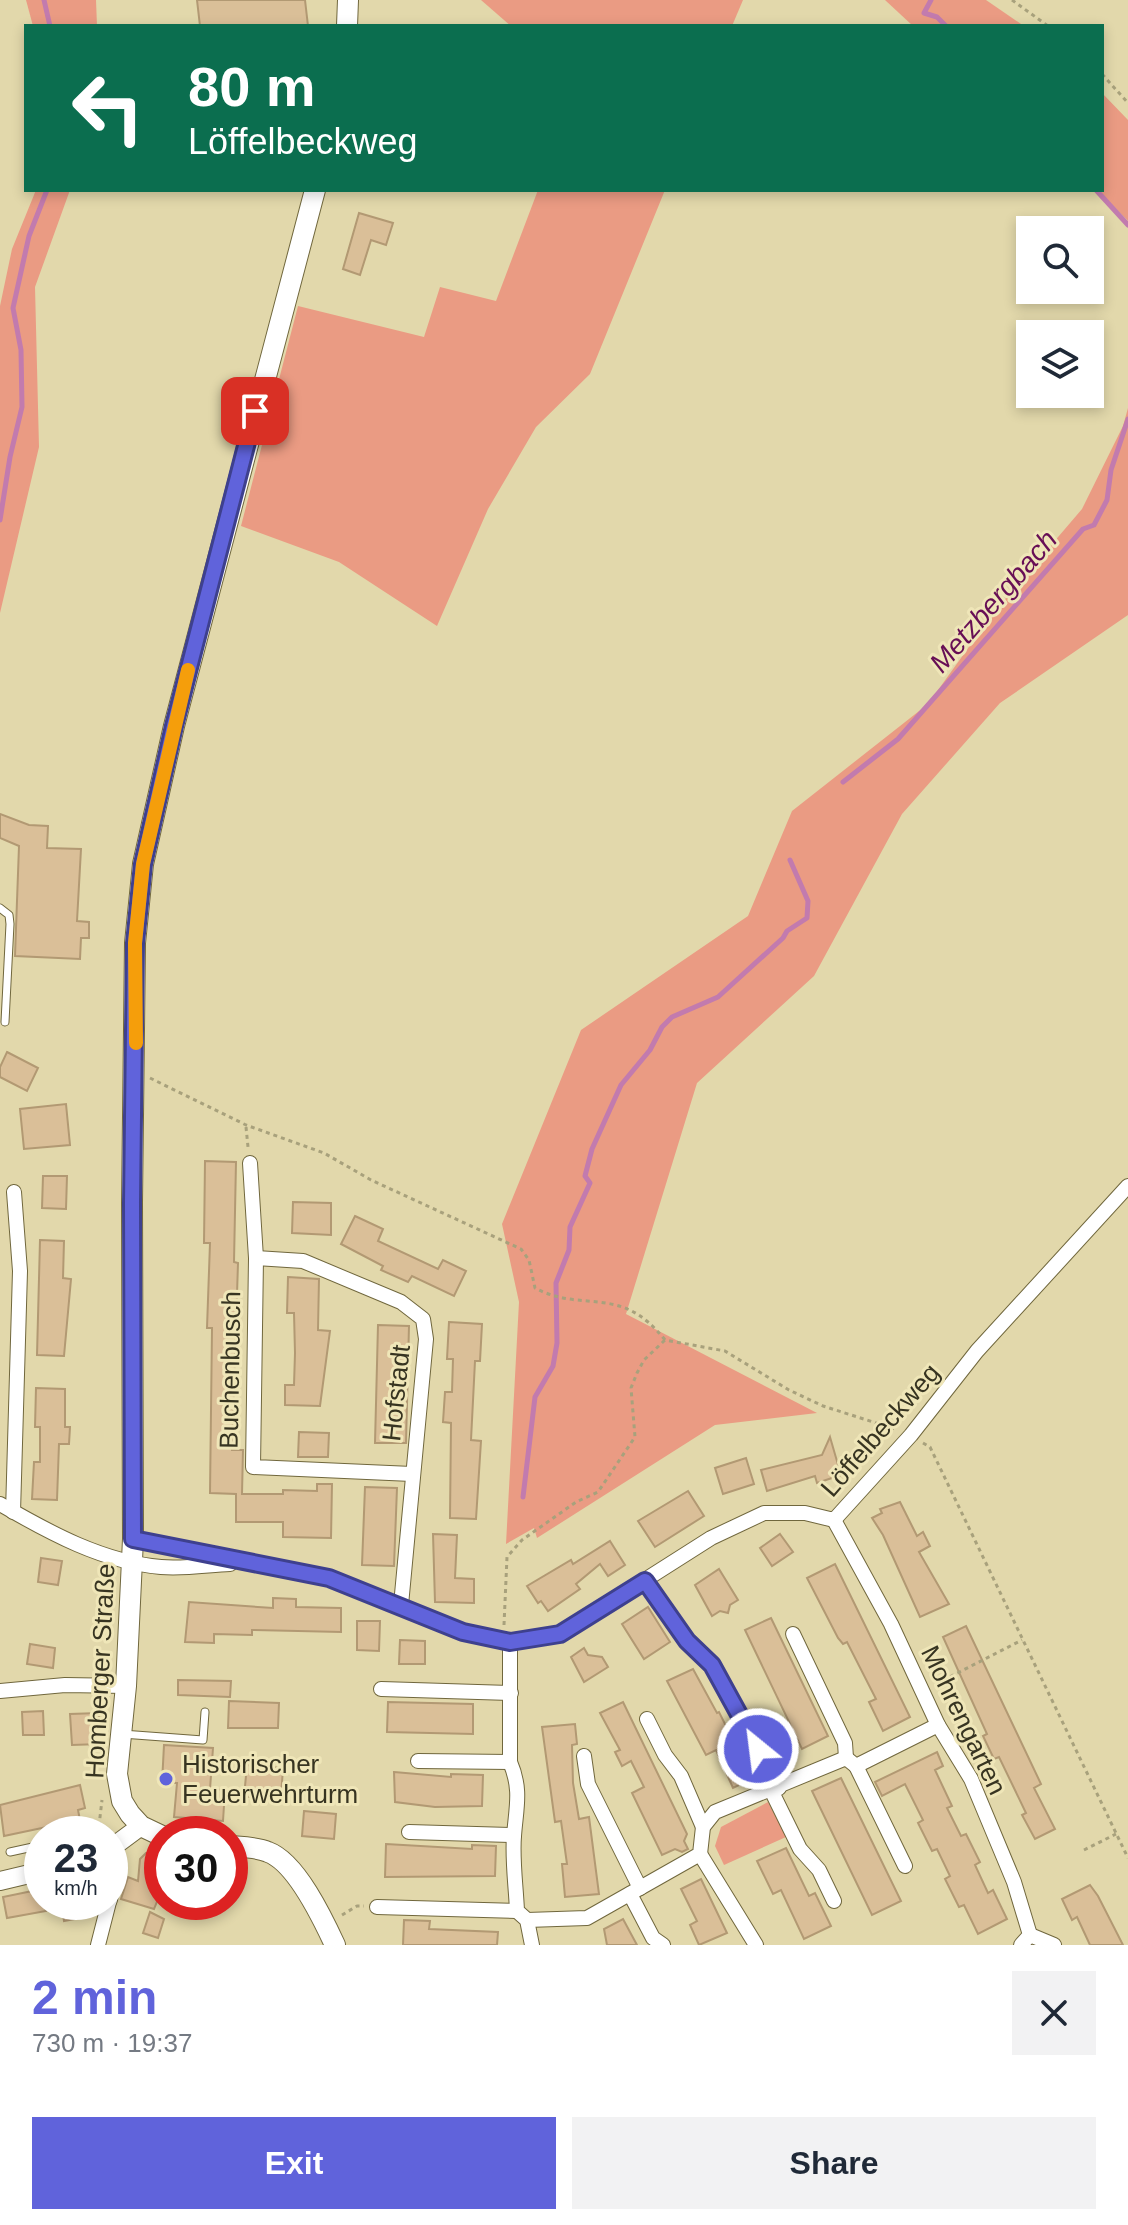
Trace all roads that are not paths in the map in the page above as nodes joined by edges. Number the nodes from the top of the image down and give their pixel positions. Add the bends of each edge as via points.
1 (348, 0) edge
2 (347, 24) edge
3 (314, 192) edge
4 (0, 908) edge
5 (5, 1022) dead end
6 (250, 1163) road end
7 (1128, 1186) edge
8 (14, 1192) dead end
9 (256, 1258) junction
10 (412, 1474) junction
11 (7, 1508) edge
12 (834, 1520) junction
13 (133, 1539) junction
14 (132, 1563) junction
15 (250, 1563) junction
16 (645, 1581) junction
17 (401, 1605) junction
18 (793, 1634) dead end
19 (507, 1642) junction
20 (126, 1686) junction
21 (381, 1689) dead end
22 (0, 1691) edge
23 (511, 1693) junction
24 (205, 1712) dead end
25 (647, 1719) dead end
26 (938, 1725) junction
27 (120, 1734) junction
28 (584, 1756) dead end
29 (418, 1761) dead end
30 (510, 1762) junction
31 (851, 1762) junction
32 (775, 1788) junction
33 (141, 1826) junction
34 (144, 1827) edge
35 (703, 1827) junction
36 (409, 1832) dead end
37 (514, 1835) junction
38 (128, 1836) edge
39 (248, 1848) edge
40 (24, 1849) edge
41 (10, 1852) dead end
42 (700, 1854) junction
43 (905, 1866) dead end
44 (24, 1875) edge
45 (0, 1881) edge
46 (635, 1891) junction
47 (834, 1901) dead end
48 (377, 1907) road end
49 (522, 1916) junction
50 (105, 1920) edge
51 (1026, 1940) edge
52 (98, 1945) edge
53 (335, 1945) edge
54 (532, 1945) edge
55 (663, 1945) edge
56 (756, 1945) edge
57 (1054, 1945) edge

1 - 2 main road
3 - 13 main road, Homberger Straße via 174,726 143,864 135,943
4 - 5 lane via 10,924
6 - 9 street, Buchenbusch
7 - 12 street, Löffelbeckweg via 977,1351
8 - 11 street via 20,1271
9 - 10 street, Hofstadt via 303,1261 401,1302 423,1319 426,1339
9 - 10 street, Buchenbusch via 253,1467
10 - 17 street, Hofstadt
11 - 14 street, Löffelbeckweg via 76,1544
12 - 16 street, Löffelbeckweg via 805,1513 764,1513 711,1538
12 - 26 street, Mohrengarten
13 - 14 main road, Homberger Straße
13 - 15 street, Löffelbeckweg
14 - 15 street, Löffelbeckweg
14 - 20 main road, Homberger Straße
15 - 17 street, Löffelbeckweg via 329,1578
16 - 19 street, Löffelbeckweg via 560,1634
16 - 32 street via 687,1641 712,1665
17 - 19 street, Löffelbeckweg via 463,1632
18 - 31 street
19 - 23 street
20 - 22 street
20 - 27 main road, Homberger Straße
21 - 23 street
23 - 30 street
24 - 27 lane via 203,1740
25 - 35 street
26 - 31 street
26 - 51 street, Mohrengarten via 971,1779 1014,1882
27 - 33 main road, Homberger Straße via 109,1764 122,1801
28 - 46 street via 588,1784
29 - 30 street
30 - 37 street via 517,1790
31 - 32 street
31 - 43 street
32 - 35 street via 715,1812
32 - 47 street via 800,1849 819,1870
33 - 34 main road
33 - 38 street
35 - 42 street
36 - 37 street
37 - 49 street
39 - 53 main road via 278,1856 293,1872
40 - 41 lane
42 - 46 street
42 - 56 street
44 - 45 street
46 - 49 street via 587,1918
46 - 55 street via 653,1938
48 - 49 street
49 - 54 street
50 - 52 street
51 - 57 street

